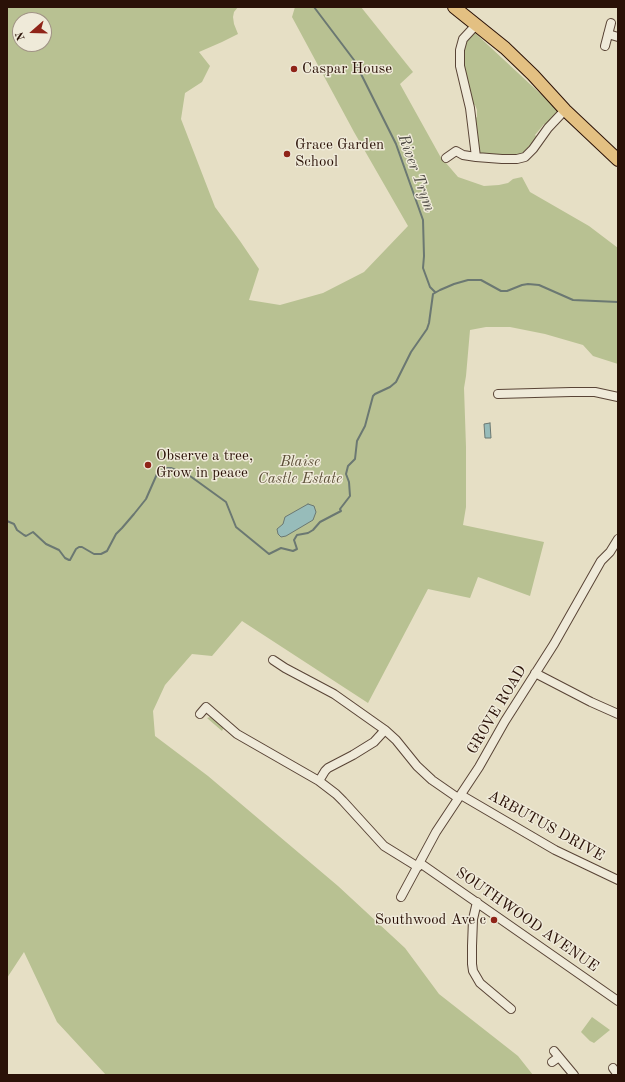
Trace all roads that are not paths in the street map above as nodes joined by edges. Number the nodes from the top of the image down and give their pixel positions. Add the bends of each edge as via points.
1 (454, 7) edge
2 (611, 23) dead end
3 (476, 25) junction
4 (608, 34) junction
5 (618, 37) edge
6 (605, 46) dead end
7 (565, 110) junction
8 (476, 157) junction
9 (446, 158) dead end
10 (618, 160) edge
11 (503, 395) dead end
12 (618, 397) edge
13 (618, 538) edge
14 (277, 659) dead end
15 (535, 673) junction
16 (200, 714) dead end
17 (618, 714) edge
18 (385, 730) junction
19 (319, 781) junction
20 (459, 797) junction
21 (419, 865) junction
22 (618, 880) edge
23 (401, 898) dead end
24 (477, 902) junction
25 (618, 1000) edge
26 (511, 1009) dead end
27 (552, 1062) dead end
28 (574, 1075) edge

1 - 3 main road
2 - 4 street
3 - 7 main road via 505,48
3 - 8 street via 463,39 460,50 460,66 470,108
4 - 5 street
4 - 6 street
7 - 8 street via 525,157
7 - 10 main road
8 - 9 street via 456,151
11 - 12 street via 595,392
13 - 15 street, GROVE ROAD
14 - 18 street, ARBUTUS DRIVE via 285,668 334,694
15 - 17 street
15 - 20 street, GROVE ROAD
16 - 19 street, SOUTHWOOD AVENUE via 206,707 237,734
18 - 19 street via 374,742 328,768
18 - 20 street, ARBUTUS DRIVE via 432,780
19 - 21 street, SOUTHWOOD AVENUE via 340,798 384,846
20 - 21 street, GROVE ROAD
20 - 22 street, ARBUTUS DRIVE via 555,850
21 - 23 street, GROVE ROAD
21 - 24 street, SOUTHWOOD AVENUE
24 - 25 street, SOUTHWOOD AVENUE
24 - 26 street via 473,919 473,971 480,983 501,996
27 - 28 street via 557,1054

